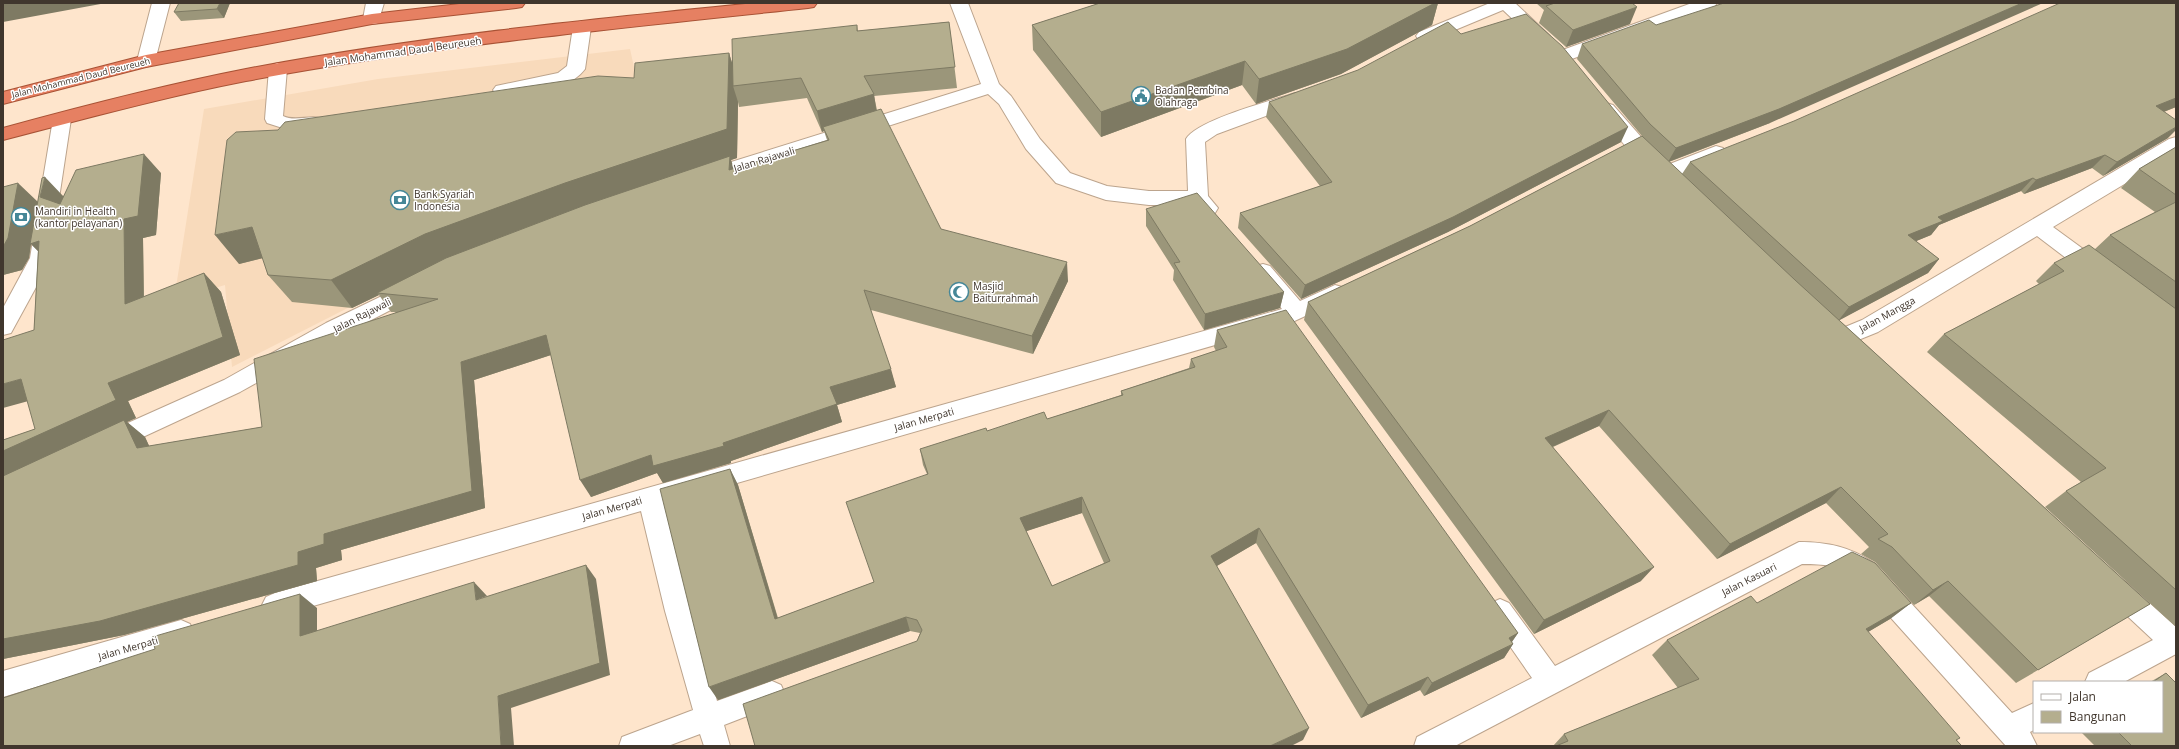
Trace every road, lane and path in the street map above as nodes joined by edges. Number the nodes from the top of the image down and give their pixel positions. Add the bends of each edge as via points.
1 (161, 3) edge
2 (516, 3) edge
3 (808, 3) edge
4 (959, 3) edge
5 (1505, 3) edge
6 (1708, 3) edge
7 (374, 11) edge
8 (582, 26) junction
9 (1413, 43) edge
10 (146, 61) junction
11 (278, 69) junction
12 (991, 87) junction
13 (484, 93) edge
14 (1312, 93) edge
15 (3, 98) edge
16 (1596, 98) edge
17 (62, 119) junction
18 (327, 120) edge
19 (3, 134) edge
20 (1634, 144) junction
21 (2176, 144) edge
22 (1735, 146) edge
23 (1614, 155) edge
24 (1664, 172) junction
25 (689, 183) edge
26 (1681, 188) edge
27 (1198, 198) junction
28 (1222, 223) edge
29 (2038, 226) junction
30 (1251, 258) edge
31 (431, 280) edge
32 (2113, 282) edge
33 (1354, 284) edge
34 (1292, 313) junction
35 (3, 327) edge
36 (1302, 335) edge
37 (1843, 339) edge
38 (94, 448) edge
39 (650, 497) junction
40 (2098, 574) edge
41 (1486, 592) edge
42 (254, 611) edge
43 (201, 627) edge
44 (2175, 642) edge
45 (2100, 681) edge
46 (1551, 682) junction
47 (3, 684) edge
48 (791, 687) edge
49 (709, 717) junction
50 (2033, 717) edge
51 (2016, 738) edge
52 (632, 746) edge
53 (717, 746) edge
54 (1427, 746) edge

1 - 10 street
2 - 7 highway, Jalan Mohammad Daud Beureueh
3 - 8 highway, Jalan Mohammad Daud Beureueh
4 - 12 street
5 - 6 street via 1568,62
5 - 9 street
7 - 10 highway, Jalan Mohammad Daud Beureueh
8 - 11 highway, Jalan Mohammad Daud Beureueh
8 - 13 street via 576,69 563,78
10 - 15 highway, Jalan Mohammad Daud Beureueh
11 - 17 highway, Jalan Mohammad Daud Beureueh via 159,94
11 - 18 street via 274,119 282,124 296,126
12 - 25 street, Jalan Rajawali
12 - 27 street via 1006,100 1033,144 1063,178 1106,193 1149,198
14 - 27 street via 1210,129 1195,140
16 - 20 street
17 - 19 highway, Jalan Mohammad Daud Beureueh
17 - 35 street via 40,258
20 - 23 street
20 - 24 street
21 - 29 street, Jalan Mangga
22 - 24 street
24 - 26 street
27 - 28 street
29 - 32 street
29 - 37 street, Jalan Mangga via 1870,326
30 - 34 street
31 - 38 street, Jalan Rajawali via 334,329 232,386
33 - 34 street, Jalan Merpati
34 - 36 street
34 - 39 street, Jalan Merpati
39 - 42 street, Jalan Merpati
39 - 49 street via 678,611
40 - 44 street
41 - 46 street
43 - 47 street, Jalan Merpati
44 - 45 street
46 - 51 street, Jalan Kasuari via 1799,553 1831,553 1848,558 1865,571
46 - 54 street, Jalan Kasuari
48 - 49 street
49 - 52 street
49 - 53 street
50 - 51 street

